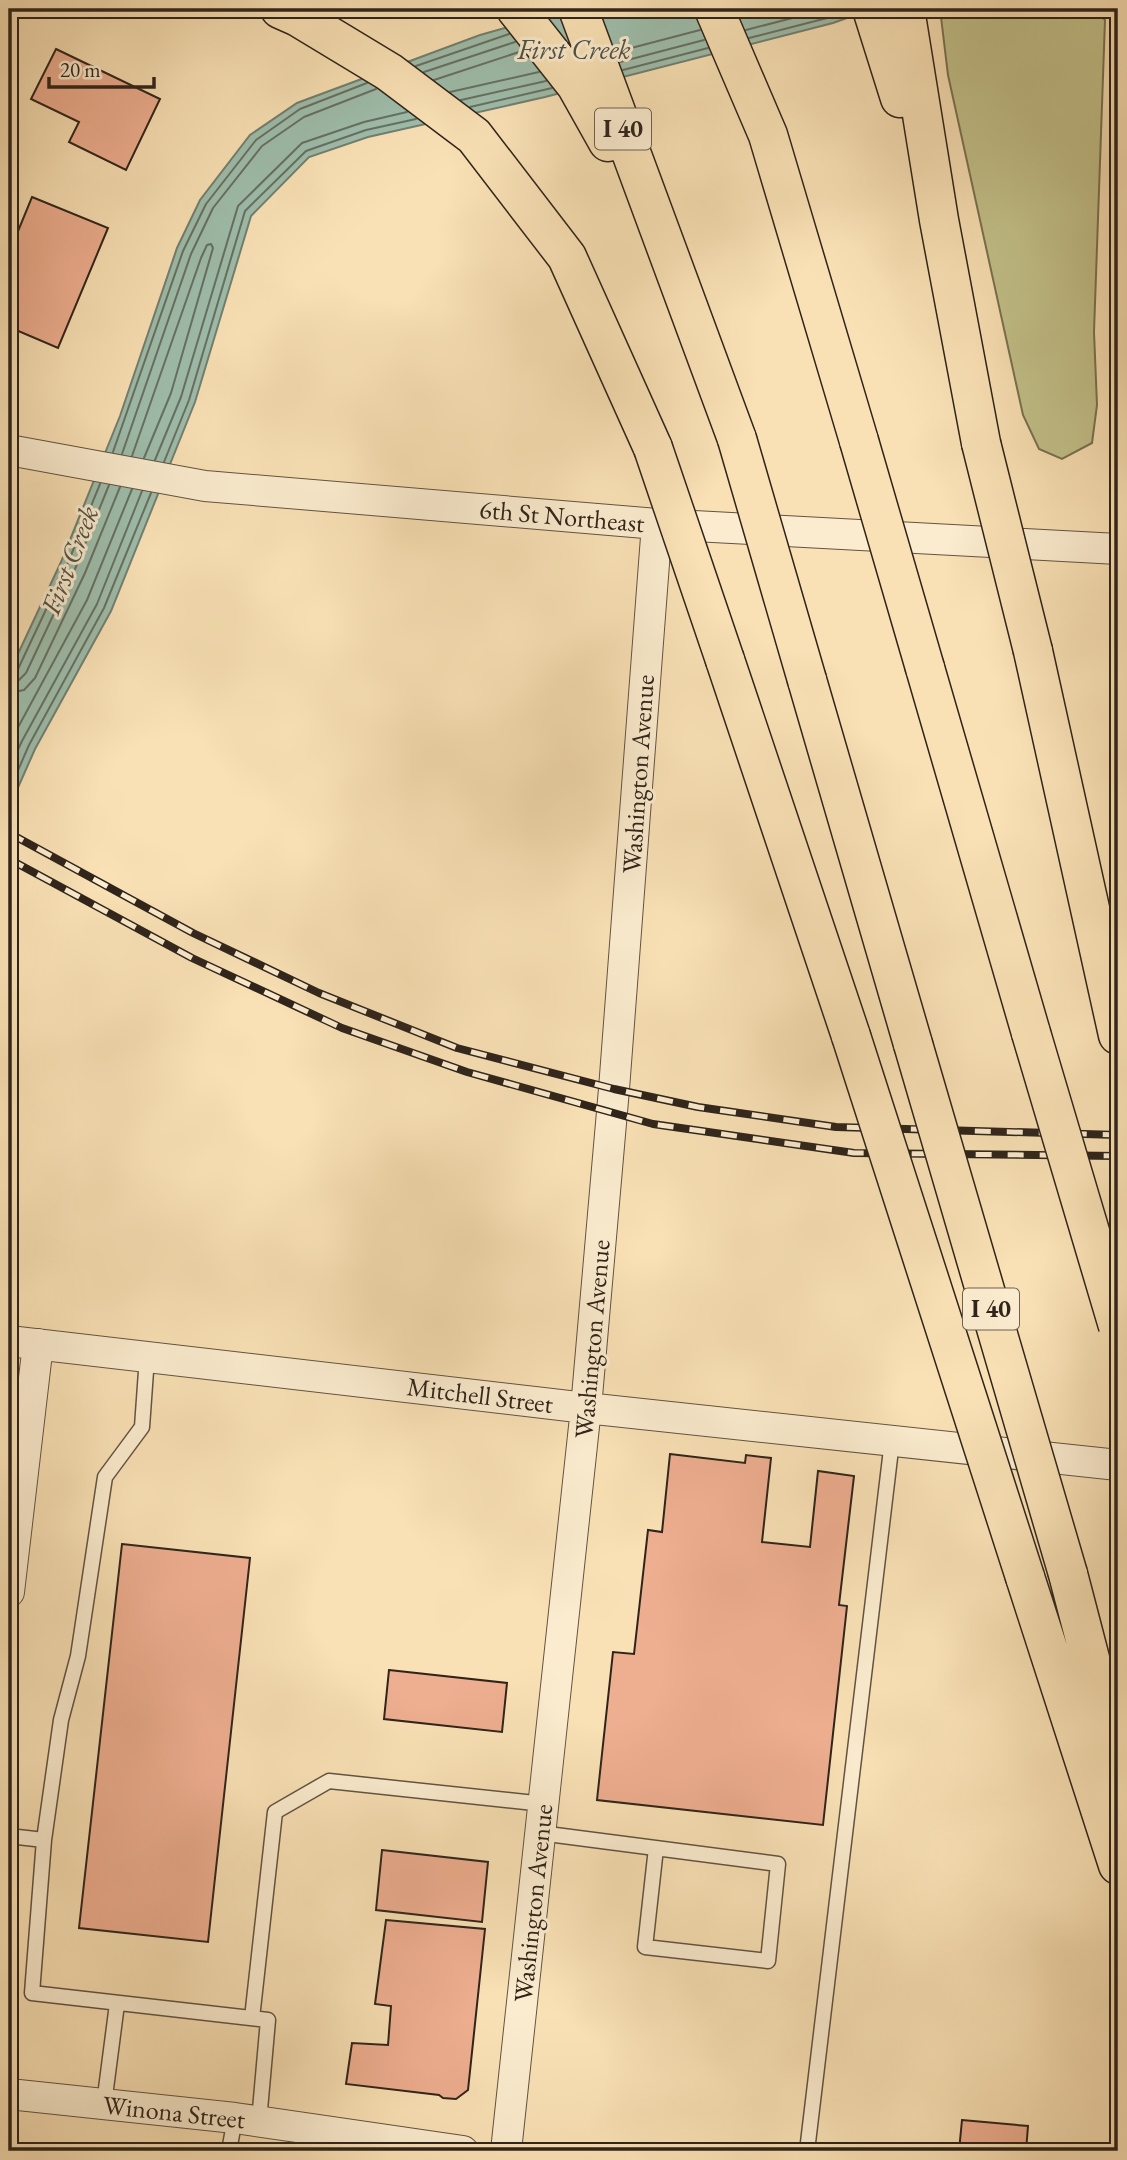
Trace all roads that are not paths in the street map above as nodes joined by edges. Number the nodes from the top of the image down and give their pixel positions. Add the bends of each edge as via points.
1 (280, 9) edge
2 (516, 9) edge
3 (578, 9) edge
4 (714, 9) edge
5 (872, 9) edge
6 (905, 9) edge
7 (939, 220) junction
8 (669, 250) junction
9 (9, 450) edge
10 (657, 524) junction
11 (1118, 542) edge
12 (1117, 1031) edge
13 (1118, 1326) edge
14 (23, 1343) edge
15 (147, 1357) junction
16 (586, 1408) junction
17 (892, 1441) junction
18 (1118, 1465) edge
19 (9, 1592) edge
20 (1118, 1766) edge
21 (544, 1804) junction
22 (540, 1833) junction
23 (9, 1836) edge
24 (44, 1840) junction
25 (656, 1848) junction
26 (1118, 1865) edge
27 (117, 2004) junction
28 (252, 2018) junction
29 (9, 2094) edge
30 (104, 2104) junction
31 (247, 2120) junction
32 (229, 2151) edge
33 (463, 2151) edge
34 (506, 2151) edge
35 (807, 2151) edge

1 - 26 highway, bridge via 389,72 474,136 567,257 653,448 850,1036
2 - 8 highway via 576,85
3 - 8 highway, I 40
4 - 13 highway, bridge via 768,135
5 - 7 highway
6 - 7 highway
7 - 12 highway, bridge via 981,443 1033,651
8 - 20 highway, I 40, bridge via 737,439 1068,1574
9 - 10 street, 6th St Northeast via 205,486
10 - 11 street, 6th St Northeast
10 - 16 street, Washington Avenue
14 - 15 street, Mitchell Street
14 - 19 street
15 - 16 street, Mitchell Street
15 - 24 lane via 142,1427 105,1477
16 - 17 street, Mitchell Street
16 - 21 street, Washington Avenue
17 - 18 street, Mitchell Street
17 - 35 lane
21 - 22 street, Washington Avenue
21 - 28 lane via 329,1781 275,1812
22 - 25 lane
22 - 34 street, Washington Avenue
23 - 24 lane
24 - 27 lane via 32,1993
25 - 25 lane via 778,1864 768,1961 645,1947
27 - 28 lane
27 - 30 lane
28 - 31 lane via 268,2020
29 - 30 street, Winona Street
30 - 31 street, Winona Street
31 - 32 lane
31 - 33 street, Winona Street

